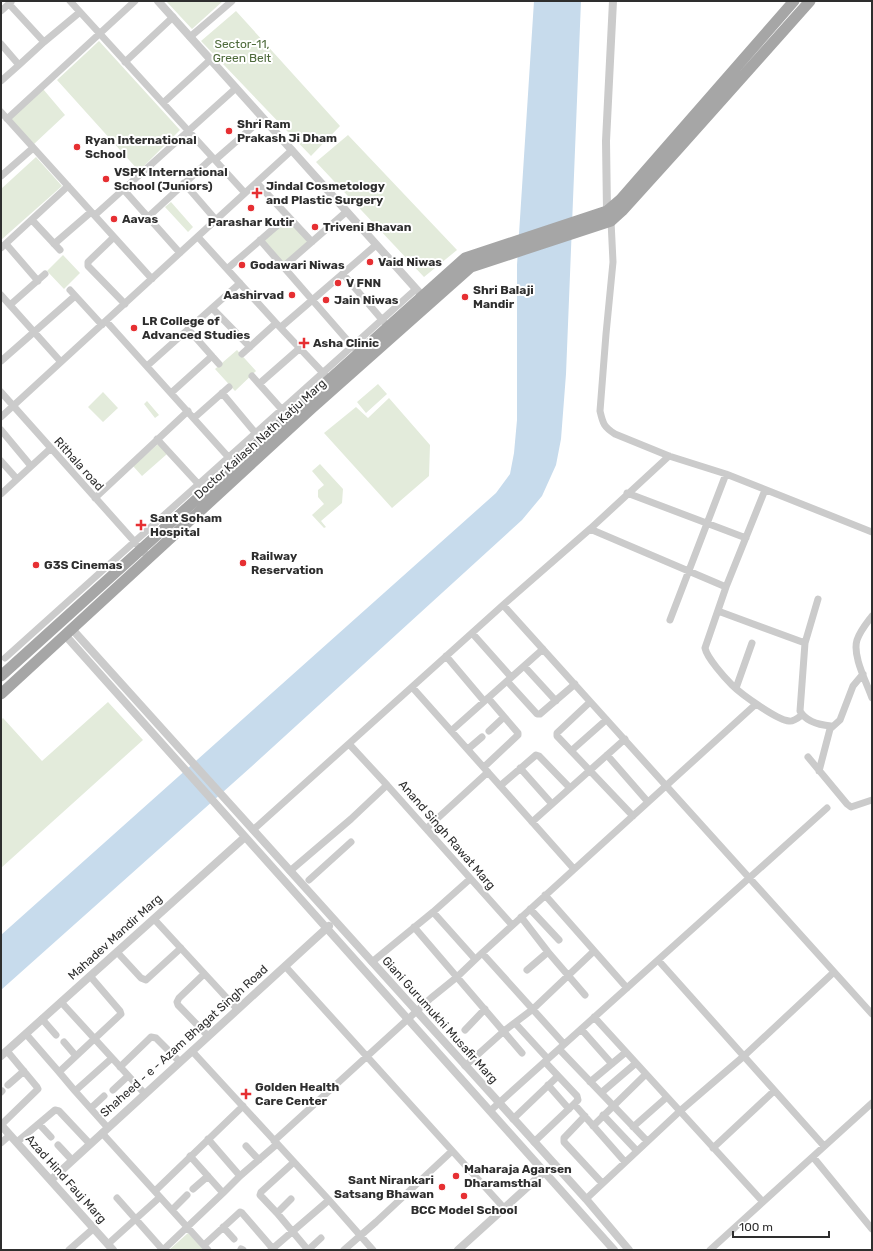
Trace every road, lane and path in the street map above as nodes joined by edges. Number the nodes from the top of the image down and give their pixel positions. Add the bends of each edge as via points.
1 (135, 1) edge
2 (158, 1) edge
3 (232, 1) edge
4 (613, 1) edge
5 (794, 1) edge
6 (810, 1) edge
7 (73, 2) edge
8 (11, 3) edge
9 (1, 11) edge
10 (80, 12) junction
11 (173, 17) junction
12 (100, 34) junction
13 (190, 37) junction
14 (44, 42) junction
15 (1, 44) edge
16 (210, 60) junction
17 (125, 62) junction
18 (20, 65) junction
19 (1, 81) edge
20 (236, 88) junction
21 (163, 103) junction
22 (1, 112) edge
23 (263, 118) junction
24 (7, 119) junction
25 (188, 131) junction
26 (33, 148) junction
27 (292, 150) junction
28 (213, 159) junction
29 (1, 176) edge
30 (184, 183) junction
31 (257, 183) junction
32 (68, 186) junction
33 (123, 189) junction
34 (245, 193) junction
35 (346, 212) junction
36 (93, 214) junction
37 (288, 216) junction
38 (609, 216) junction
39 (148, 217) junction
40 (32, 220) junction
41 (216, 220) junction
42 (198, 237) junction
43 (114, 238) junction
44 (260, 240) junction
45 (312, 242) junction
46 (54, 244) junction
47 (376, 245) junction
48 (3, 246) edge
49 (60, 250) dead end
50 (180, 253) junction
51 (284, 267) junction
52 (227, 269) junction
53 (45, 274) dead end
54 (343, 274) junction
55 (152, 279) junction
56 (38, 281) junction
57 (240, 283) junction
58 (1, 295) edge
59 (423, 297) junction
60 (312, 300) junction
61 (125, 304) junction
62 (10, 305) junction
63 (212, 308) junction
64 (104, 323) junction
65 (385, 323) junction
66 (279, 325) junction
67 (188, 329) junction
68 (34, 332) junction
69 (250, 347) junction
70 (300, 348) junction
71 (356, 350) junction
72 (242, 354) dead end
73 (212, 356) junction
74 (1, 361) edge
75 (61, 362) junction
76 (219, 364) dead end
77 (147, 366) junction
78 (252, 376) dead end
79 (326, 376) junction
80 (259, 384) junction
81 (229, 387) dead end
82 (1, 392) edge
83 (171, 393) junction
84 (222, 394) junction
85 (13, 406) junction
86 (188, 411) junction
87 (285, 413) junction
88 (1, 417) edge
89 (194, 418) junction
90 (1, 430) edge
91 (259, 437) junction
92 (158, 439) junction
93 (51, 448) junction
94 (669, 456) junction
95 (1, 461) edge
96 (232, 461) junction
97 (32, 466) junction
98 (726, 474) junction
99 (17, 479) junction
100 (202, 488) junction
101 (765, 490) junction
102 (2, 491) edge
103 (627, 493) junction
104 (95, 498) junction
105 (707, 524) junction
106 (590, 529) junction
107 (872, 532) edge
108 (746, 538) junction
109 (138, 546) junction
110 (149, 558) junction
111 (689, 571) junction
112 (726, 587) junction
113 (818, 599) dead end
114 (503, 605) junction
115 (718, 611) junction
116 (872, 616) edge
117 (670, 620) dead end
118 (68, 632) junction
119 (472, 633) junction
120 (752, 643) dead end
121 (805, 643) junction
122 (543, 649) junction
123 (446, 656) junction
124 (5, 658) dead end
125 (524, 666) junction
126 (2, 674) edge
127 (863, 674) junction
128 (509, 679) junction
129 (575, 684) junction
130 (412, 687) junction
131 (736, 688) junction
132 (1, 694) edge
133 (872, 698) edge
134 (486, 700) junction
135 (556, 700) junction
136 (590, 702) junction
137 (756, 704) junction
138 (802, 715) junction
139 (504, 717) junction
140 (606, 720) junction
141 (831, 726) junction
142 (451, 731) junction
143 (489, 731) dead end
144 (482, 737) dead end
145 (625, 740) junction
146 (349, 744) junction
147 (468, 750) junction
148 (571, 751) junction
149 (607, 755) junction
150 (808, 757) dead end
151 (520, 768) junction
152 (486, 770) junction
153 (589, 771) junction
154 (819, 771) junction
155 (388, 785) junction
156 (500, 786) junction
157 (666, 786) junction
158 (570, 788) junction
159 (872, 800) edge
160 (648, 802) junction
161 (552, 804) junction
162 (827, 808) dead end
163 (633, 816) junction
164 (532, 822) junction
165 (427, 828) junction
166 (253, 830) junction
167 (245, 837) junction
168 (351, 842) dead end
169 (574, 869) junction
170 (290, 871) junction
171 (749, 878) junction
172 (470, 879) junction
173 (309, 880) dead end
174 (545, 895) junction
175 (530, 909) junction
176 (433, 912) junction
177 (521, 917) junction
178 (154, 919) junction
179 (335, 920) junction
180 (512, 925) junction
181 (414, 927) junction
182 (326, 928) junction
183 (559, 940) dead end
184 (180, 948) junction
185 (594, 951) junction
186 (117, 952) junction
187 (548, 952) junction
188 (482, 953) junction
189 (475, 959) junction
190 (658, 960) junction
191 (372, 962) junction
192 (285, 966) junction
193 (527, 970) dead end
194 (834, 972) junction
195 (204, 974) junction
196 (568, 975) junction
197 (90, 976) junction
198 (457, 977) junction
199 (627, 988) junction
200 (585, 995) dead end
201 (61, 1002) junction
202 (237, 1009) junction
203 (485, 1009) junction
204 (532, 1009) junction
205 (417, 1012) junction
206 (872, 1014) edge
207 (594, 1017) junction
208 (42, 1019) junction
209 (408, 1020) junction
210 (515, 1023) junction
211 (581, 1029) junction
212 (465, 1030) dead end
213 (504, 1031) junction
214 (26, 1034) junction
215 (56, 1035) dead end
216 (208, 1036) junction
217 (95, 1039) junction
218 (64, 1042) dead end
219 (562, 1046) junction
220 (192, 1051) junction
221 (626, 1052) junction
222 (4, 1053) edge
223 (522, 1053) dead end
224 (76, 1056) junction
225 (744, 1056) junction
226 (367, 1057) junction
227 (112, 1058) junction
228 (546, 1060) junction
229 (180, 1062) junction
230 (636, 1063) junction
231 (612, 1064) junction
232 (120, 1066) junction
233 (465, 1066) junction
234 (24, 1071) junction
235 (59, 1072) junction
236 (646, 1074) junction
237 (128, 1076) junction
238 (558, 1076) junction
239 (590, 1082) junction
240 (8, 1085) dead end
241 (548, 1085) junction
242 (113, 1090) dead end
243 (75, 1091) junction
244 (774, 1091) junction
245 (601, 1093) junction
246 (145, 1094) junction
247 (104, 1096) dead end
248 (667, 1097) junction
249 (499, 1103) junction
250 (872, 1103) edge
251 (243, 1106) junction
252 (572, 1106) junction
253 (613, 1106) junction
254 (91, 1108) junction
255 (490, 1111) junction
256 (680, 1111) junction
257 (604, 1115) junction
258 (585, 1116) junction
259 (513, 1119) junction
260 (39, 1124) junction
261 (1, 1125) edge
262 (593, 1126) junction
263 (633, 1127) junction
264 (105, 1130) junction
265 (10, 1135) junction
266 (51, 1136) dead end
267 (208, 1139) junction
268 (647, 1141) junction
269 (17, 1142) junction
270 (276, 1142) junction
271 (534, 1142) junction
272 (1, 1143) edge
273 (90, 1144) junction
274 (58, 1145) dead end
275 (246, 1146) dead end
276 (824, 1146) junction
277 (713, 1148) junction
278 (452, 1151) junction
279 (637, 1151) junction
280 (190, 1156) junction
281 (812, 1157) junction
282 (72, 1160) junction
283 (259, 1160) junction
284 (294, 1162) junction
285 (625, 1162) junction
286 (544, 1172) junction
287 (208, 1176) junction
288 (240, 1176) junction
289 (51, 1180) junction
290 (602, 1183) junction
291 (193, 1189) dead end
292 (154, 1191) junction
293 (224, 1193) junction
294 (187, 1195) dead end
295 (160, 1197) junction
296 (117, 1198) dead end
297 (291, 1199) dead end
298 (329, 1200) junction
299 (586, 1200) junction
300 (763, 1202) junction
301 (504, 1208) junction
302 (172, 1210) junction
303 (277, 1213) junction
304 (136, 1219) junction
305 (187, 1227) junction
306 (223, 1227) junction
307 (94, 1228) junction
308 (872, 1229) edge
309 (292, 1232) junction
310 (360, 1235) junction
311 (321, 1238) dead end
312 (234, 1239) dead end
313 (110, 1247) edge
314 (206, 1247) edge
315 (69, 1250) edge
316 (163, 1250) edge
317 (273, 1250) edge
318 (308, 1250) edge
319 (344, 1250) edge
320 (373, 1250) edge
321 (458, 1250) edge
322 (614, 1250) edge
323 (629, 1250) edge
324 (710, 1250) edge

1 - 12 street
2 - 11 street
3 - 13 street
4 - 38 street via 606,141
5 - 38 main road via 620,200
6 - 38 main road via 622,211
7 - 10 street
8 - 9 street
8 - 14 street
10 - 12 street
10 - 14 street
11 - 13 street
11 - 17 street
12 - 17 street
12 - 24 street
13 - 16 street
14 - 18 street
15 - 18 street
16 - 20 street
16 - 21 street
17 - 21 street
18 - 19 street
20 - 23 street
20 - 25 street
21 - 25 street
22 - 24 street
23 - 27 street
23 - 28 street
24 - 26 street
25 - 28 street
25 - 33 street
26 - 29 street
26 - 32 street
27 - 31 street
27 - 35 street
28 - 30 street
28 - 34 street
30 - 39 street
30 - 41 street
31 - 34 street
31 - 37 street
32 - 36 street
32 - 40 street
33 - 36 street
33 - 39 street
34 - 41 street
35 - 45 street
35 - 47 street
36 - 43 street
36 - 46 street
37 - 44 street
37 - 45 street
38 - 59 main road, Doctor Kailash Nath Katju Marg via 512,248 471,267
38 - 94 street via 613,262 600,402 602,422 615,434
39 - 50 street
40 - 46 street
40 - 48 street
41 - 42 street
42 - 50 street
42 - 52 street
43 - 55 street
43 - 61 street via 88,264
44 - 51 street
44 - 52 street
45 - 51 street
46 - 49 street
47 - 54 street
47 - 59 street
48 - 56 street
50 - 55 street
51 - 60 street
52 - 57 street
53 - 56 street
54 - 60 street
54 - 65 street
55 - 61 street
56 - 62 street
57 - 63 street
57 - 66 street
58 - 62 street
59 - 65 main road, Doctor Kailash Nath Katju Marg
59 - 110 main road, Doctor Kailash Nath Katju Marg via 311,409
60 - 66 street
60 - 71 street
61 - 64 street
62 - 68 street
63 - 67 street
63 - 69 street
64 - 68 street via 72,293
64 - 75 street
64 - 77 street
65 - 71 main road, Doctor Kailash Nath Katju Marg
66 - 69 street
66 - 70 street
67 - 73 street
67 - 77 street
68 - 74 street
68 - 75 street
69 - 72 street
70 - 79 street
70 - 80 street
71 - 79 main road, Doctor Kailash Nath Katju Marg
73 - 76 street
73 - 83 street
75 - 85 street
77 - 83 street
78 - 80 street
79 - 87 main road, Doctor Kailash Nath Katju Marg
80 - 87 street
81 - 84 street
82 - 85 street, Rithala road
83 - 86 street
84 - 89 street
84 - 91 street
85 - 88 street
85 - 93 street, Rithala road
86 - 89 street
86 - 92 street
87 - 91 main road, Doctor Kailash Nath Katju Marg
89 - 96 street
90 - 97 street
91 - 96 main road, Doctor Kailash Nath Katju Marg
92 - 100 street
92 - 104 street
93 - 97 street
93 - 104 street, Rithala road
94 - 98 street
94 - 103 street
95 - 99 street
96 - 100 main road, Doctor Kailash Nath Katju Marg
97 - 99 street
98 - 101 street
98 - 105 street
99 - 102 street
100 - 109 main road, Doctor Kailash Nath Katju Marg
101 - 107 street
101 - 108 street
103 - 105 street
103 - 106 street
104 - 109 street, Rithala road
105 - 108 street
105 - 111 street
106 - 111 street
106 - 114 street
108 - 112 street
109 - 110 street, Rithala road
109 - 124 street
109 - 126 main road, Doctor Kailash Nath Katju Marg
110 - 118 main road, Doctor Kailash Nath Katju Marg
111 - 112 street
111 - 117 street
112 - 115 street
113 - 121 street
114 - 119 street
114 - 122 street
115 - 121 street
115 - 131 street via 706,644 706,653
116 - 127 street via 856,642 856,652
118 - 132 main road, Doctor Kailash Nath Katju Marg
118 - 166 street, Giani Gurumukhi Musafir Marg via 185,754
118 - 167 street, Giani Gurumukhi Musafir Marg
119 - 123 street
119 - 128 street
120 - 131 street
121 - 138 street via 800,707
122 - 125 street
122 - 129 street
123 - 130 street
123 - 134 street
125 - 128 street
125 - 135 street
127 - 133 street
127 - 141 street via 853,686 840,720
128 - 134 street
128 - 135 street via 537,714
129 - 135 street
129 - 136 street
130 - 142 street
130 - 146 street
131 - 137 street
134 - 139 street
134 - 142 street
136 - 140 street
136 - 148 street via 557,733
137 - 138 street via 790,722
137 - 157 street
138 - 141 street via 821,726
139 - 143 street
139 - 152 street via 518,735
140 - 145 street
140 - 148 street
141 - 154 street
142 - 147 street
144 - 147 street
145 - 149 street
145 - 157 street
146 - 155 street
146 - 166 street
147 - 152 street
148 - 153 street
149 - 153 street
149 - 160 street
150 - 154 street
151 - 156 street
151 - 158 street via 538,755
151 - 161 street
152 - 156 street
152 - 165 street
153 - 158 street
153 - 163 street
154 - 159 street via 851,807
155 - 165 street, Anand Singh Rawat Marg
155 - 170 street, Anand Singh Rawat Marg
156 - 164 street
157 - 160 street
157 - 171 street
158 - 161 street
160 - 163 street
161 - 164 street
162 - 171 street
163 - 169 street
164 - 169 street
165 - 172 street, Anand Singh Rawat Marg
166 - 170 street, Giani Gurumukhi Musafir Marg
167 - 178 street, Mahadev Mandir Marg
167 - 182 street, Giani Gurumukhi Musafir Marg
168 - 173 street
169 - 174 street
170 - 179 street, Giani Gurumukhi Musafir Marg
171 - 190 street
171 - 194 street
172 - 176 street
172 - 180 street, Anand Singh Rawat Marg
174 - 175 street
174 - 185 street
175 - 177 street
175 - 183 street
176 - 181 street
176 - 189 street
177 - 180 street
177 - 187 street
178 - 184 street
178 - 186 street, Mahadev Mandir Marg
179 - 182 street, Shaheed - e - Azam Bhagat Singh Road
179 - 191 street, Giani Gurumukhi Musafir Marg
180 - 188 street
181 - 191 street
181 - 198 street
182 - 192 street, Shaheed - e - Azam Bhagat Singh Road
182 - 209 street, Giani Gurumukhi Musafir Marg
184 - 186 street via 146,980 141,978
184 - 195 street
185 - 196 street
185 - 199 street
186 - 197 street, Mahadev Mandir Marg
187 - 193 street
187 - 196 street
188 - 189 street
188 - 204 street
189 - 198 street
190 - 199 street
190 - 225 street
191 - 205 street, Giani Gurumukhi Musafir Marg
192 - 202 street, Shaheed - e - Azam Bhagat Singh Road
192 - 226 street
194 - 206 street
194 - 225 street
195 - 202 street
195 - 216 street via 177,1002
196 - 200 street
196 - 204 street
197 - 201 street, Mahadev Mandir Marg
197 - 217 street via 121,1013
198 - 203 street
198 - 205 street
199 - 207 street
201 - 208 street, Mahadev Mandir Marg
201 - 217 street
202 - 216 street, Shaheed - e - Azam Bhagat Singh Road
203 - 212 street
203 - 213 street
204 - 210 street
204 - 219 street
205 - 209 street
205 - 233 street, Giani Gurumukhi Musafir Marg
207 - 211 street
207 - 221 street
208 - 214 street, Mahadev Mandir Marg
208 - 215 street
209 - 226 street
209 - 255 street, Giani Gurumukhi Musafir Marg
210 - 213 street
210 - 228 street
211 - 219 street
211 - 231 street
213 - 223 street
213 - 233 street
214 - 222 street, Mahadev Mandir Marg
214 - 235 street
216 - 220 street, Shaheed - e - Azam Bhagat Singh Road
217 - 224 street
217 - 227 street
218 - 224 street
219 - 228 street
219 - 239 street
220 - 229 street, Shaheed - e - Azam Bhagat Singh Road
220 - 251 street
221 - 230 street
221 - 231 street
222 - 234 street
224 - 235 street
225 - 244 street
225 - 256 street
226 - 270 street
226 - 278 street
227 - 232 street
227 - 243 street
228 - 238 street
228 - 249 street
229 - 232 street via 153,1037
229 - 246 street, Shaheed - e - Azam Bhagat Singh Road
230 - 236 street
230 - 245 street
231 - 239 street
232 - 237 street
233 - 249 street, Giani Gurumukhi Musafir Marg
234 - 240 street
234 - 261 street via 38,1089
235 - 243 street
236 - 248 street
236 - 253 street
237 - 242 street
237 - 246 street
238 - 241 street
238 - 252 street via 577,1096 578,1100
239 - 245 street
241 - 252 street
241 - 259 street
243 - 254 street
244 - 276 street
244 - 277 street
245 - 253 street
246 - 264 street, Shaheed - e - Azam Bhagat Singh Road
247 - 254 street
248 - 256 street
248 - 263 street
249 - 255 street
249 - 259 street, Giani Gurumukhi Musafir Marg
250 - 276 street
251 - 267 street
251 - 270 street
252 - 258 street
252 - 271 street
253 - 257 street
253 - 263 street
254 - 264 street
255 - 286 street, Giani Gurumukhi Musafir Marg
256 - 268 street
256 - 277 street
257 - 262 street
257 - 279 street
258 - 262 street
258 - 290 street via 564,1138 564,1142
259 - 271 street, Giani Gurumukhi Musafir Marg
260 - 266 street
260 - 269 street
260 - 273 street via 58,1110
261 - 265 street, Azad Hind Fauj Marg
262 - 285 street
263 - 268 street
264 - 273 street, Shaheed - e - Azam Bhagat Singh Road
264 - 292 street
265 - 269 street, Azad Hind Fauj Marg
265 - 272 street
267 - 280 street
267 - 288 street
268 - 279 street
269 - 289 street, Azad Hind Fauj Marg
270 - 283 street
270 - 284 street
271 - 299 street, Giani Gurumukhi Musafir Marg
273 - 282 street, Shaheed - e - Azam Bhagat Singh Road
274 - 282 street
275 - 283 street
276 - 281 street
277 - 300 street
278 - 301 street
278 - 310 street
279 - 285 street
280 - 287 street
280 - 292 street
281 - 300 street
281 - 308 street
282 - 289 street, Shaheed - e - Azam Bhagat Singh Road
283 - 288 street
284 - 298 street
284 - 303 street via 260,1194
285 - 290 street
286 - 301 street
286 - 322 street, Giani Gurumukhi Musafir Marg
287 - 291 street
287 - 293 street
288 - 293 street
289 - 307 street, Azad Hind Fauj Marg
290 - 299 street
292 - 295 street
293 - 305 street
294 - 302 street
295 - 302 street
295 - 304 street
296 - 304 street
297 - 303 street
298 - 309 street
298 - 310 street
299 - 323 street, Giani Gurumukhi Musafir Marg
300 - 324 street
301 - 321 street
302 - 305 street
303 - 309 street
304 - 313 street
304 - 316 street
305 - 314 street
305 - 316 street
306 - 312 street
306 - 314 street
306 - 317 street via 241,1212
307 - 313 street, Azad Hind Fauj Marg
307 - 315 street
309 - 317 street
309 - 318 street
310 - 319 street
310 - 320 street
311 - 318 street

